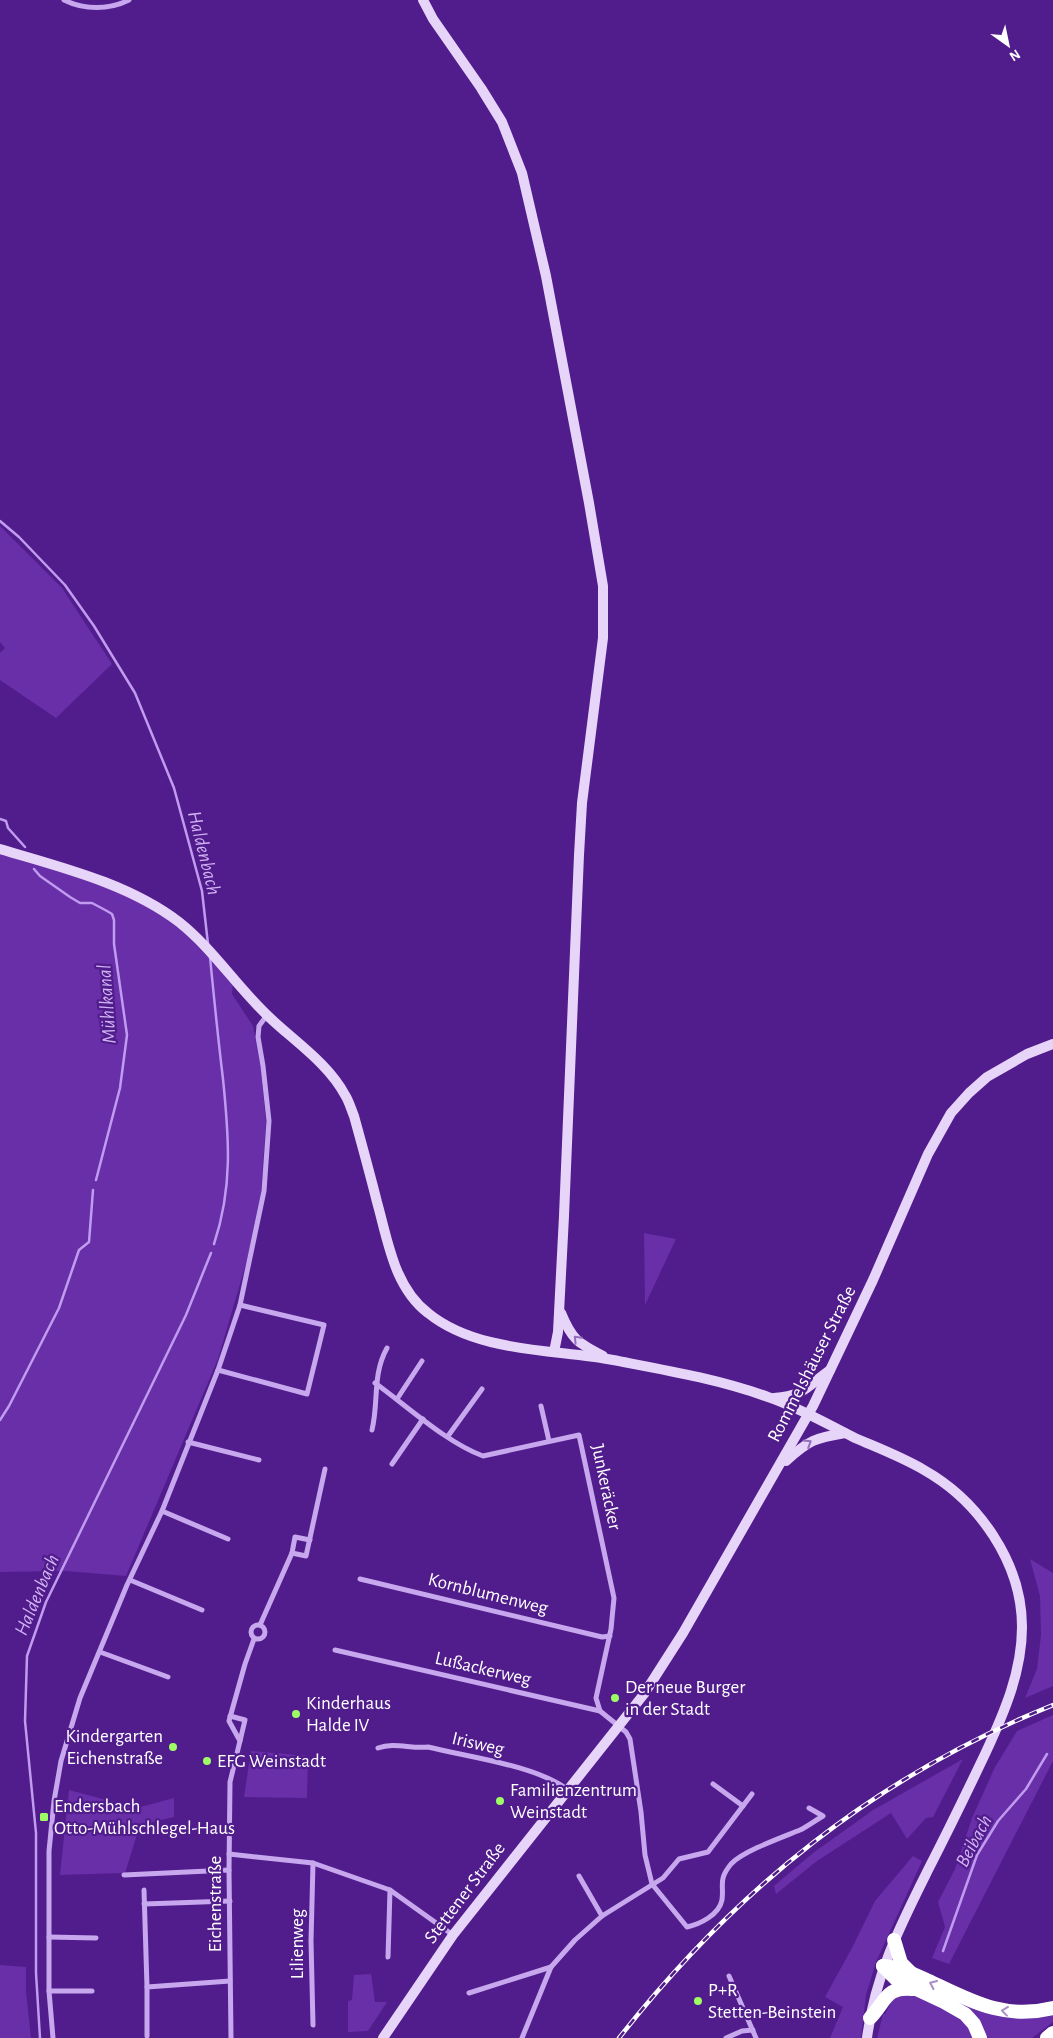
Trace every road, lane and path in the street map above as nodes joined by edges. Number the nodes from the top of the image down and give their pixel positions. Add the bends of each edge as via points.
1 (64, 0) edge
2 (129, 0) edge
3 (423, 0) edge
4 (0, 849) edge
5 (267, 1016) junction
6 (1053, 1044) edge
7 (240, 1305) junction
8 (558, 1308) junction
9 (387, 1348) dead end
10 (554, 1352) junction
11 (608, 1359) junction
12 (422, 1361) dead end
13 (831, 1369) junction
14 (218, 1370) junction
15 (375, 1383) junction
16 (482, 1389) dead end
17 (773, 1398) junction
18 (397, 1399) junction
19 (541, 1406) dead end
20 (808, 1415) junction
21 (423, 1419) junction
22 (372, 1430) dead end
23 (846, 1433) junction
24 (448, 1436) junction
25 (549, 1441) junction
26 (188, 1442) junction
27 (259, 1460) dead end
28 (392, 1464) dead end
29 (325, 1469) dead end
30 (778, 1469) junction
31 (162, 1511) junction
32 (228, 1539) dead end
33 (310, 1540) junction
34 (292, 1553) junction
35 (360, 1579) dead end
36 (130, 1580) junction
37 (202, 1610) dead end
38 (260, 1625) junction
39 (610, 1636) junction
40 (254, 1639) junction
41 (335, 1650) dead end
42 (100, 1652) junction
43 (168, 1677) dead end
44 (600, 1711) junction
45 (230, 1716) junction
46 (619, 1726) junction
47 (240, 1742) junction
48 (378, 1748) dead end
49 (713, 1784) dead end
50 (567, 1789) junction
51 (752, 1794) dead end
52 (743, 1806) junction
53 (809, 1808) dead end
54 (229, 1854) junction
55 (313, 1863) junction
56 (229, 1870) junction
57 (124, 1875) dead end
58 (580, 1876) dead end
59 (652, 1884) junction
60 (144, 1890) dead end
61 (390, 1890) junction
62 (230, 1901) junction
63 (144, 1904) junction
64 (602, 1916) junction
65 (454, 1935) junction
66 (49, 1937) junction
67 (96, 1938) dead end
68 (894, 1940) junction
69 (388, 1957) dead end
70 (883, 1966) junction
71 (551, 1967) junction
72 (729, 1976) dead end
73 (230, 1981) junction
74 (915, 1982) junction
75 (148, 1987) junction
76 (49, 1991) junction
77 (92, 1991) dead end
78 (468, 1993) dead end
79 (1053, 2008) edge
80 (870, 2018) junction
81 (312, 2025) dead end
82 (754, 2030) junction
83 (1053, 2033) edge
84 (147, 2036) dead end
85 (53, 2038) edge
86 (231, 2038) edge
87 (383, 2038) edge
88 (522, 2038) edge
89 (726, 2038) edge
90 (756, 2038) edge
91 (867, 2038) edge
92 (980, 2038) edge
93 (1047, 2038) edge

1 - 2 street via 100,8
3 - 8 main road via 502,122 522,173 546,276 603,586 602,638 582,803
4 - 5 main road via 106,883 139,898 179,923
5 - 7 street via 259,1026 258,1037 269,1121 264,1191
5 - 10 main road via 332,1076 345,1095 354,1116 393,1261 407,1292 428,1314 460,1332 499,1343
6 - 13 main road, Rommelshäuser Straße via 1027,1054 987,1077 951,1113 928,1154
7 - 14 street
7 - 14 street via 324,1325 307,1394
8 - 10 main road
11 -> 8 main road via 578,1343
9 - 15 street
10 - 11 main road
11 - 17 main road
12 - 18 street
13 - 17 main road via 804,1391 789,1397
13 - 20 main road, Rommelshäuser Straße
14 - 26 street
15 - 18 street, Junkeräcker
15 - 22 street
16 - 24 street
17 - 20 main road
18 - 21 street, Junkeräcker
19 - 25 street
20 - 23 main road
20 - 30 main road, Rommelshäuser Straße
21 - 24 street, Junkeräcker
21 - 28 street
30 -> 23 main road via 815,1439
23 - 68 main road via 926,1470 973,1509 1002,1551 1019,1599 1022,1626 1015,1678 1005,1707
24 - 25 street, Junkeräcker via 483,1456
25 - 39 street, Junkeräcker via 579,1435 613,1587
26 - 27 street
26 - 31 street
29 - 33 street
30 - 46 main road, Rommelshäuser Straße via 683,1633
31 - 32 street
31 - 36 street
33 - 34 street via 306,1556
33 - 34 street via 295,1537
34 - 38 street
35 - 39 street, Kornblumenweg
36 - 37 street
36 - 42 street
38 - 40 street via 251,1629
38 - 40 street via 265,1634 261,1639
39 - 44 street, Junkeräcker via 596,1698
40 - 45 street
41 - 44 street, Lußackerweg
42 - 43 street
42 - 66 street via 61,1761 54,1800 49,1852
44 - 46 street, Lußackerweg
45 - 47 street
45 - 47 street, Eichenstraße via 245,1720
46 - 50 main road, Stettener Straße
46 - 59 street via 630,1739 645,1855
47 - 54 street, Eichenstraße via 230,1782
48 - 50 street, Irisweg via 387,1745 414,1749 428,1747 535,1772
49 - 52 street
50 - 65 main road, Stettener Straße
51 - 52 street
52 - 59 street via 708,1852 679,1859 663,1878
53 - 59 street via 823,1816 732,1863 721,1880 718,1909 700,1924 687,1927
54 - 55 street
54 - 56 street, Eichenstraße
55 - 61 street
55 - 81 street, Lilienweg
56 - 57 street
56 - 62 street, Eichenstraße
58 - 64 street
59 - 64 street
60 - 63 street
61 - 65 street
61 - 69 street
62 - 63 street
62 - 73 street, Eichenstraße
63 - 75 street
64 - 71 street
65 - 87 main road, Stettener Straße
66 - 67 street
66 - 76 street
68 - 70 main road
68 - 74 highway via 901,1963
70 - 74 highway via 894,1967
70 - 80 main road
71 - 78 street
71 - 88 street
72 - 82 street
73 - 75 street
73 - 86 street, Eichenstraße
79 -> 74 highway via 1022,2012 992,2009
74 - 80 highway via 887,1996
74 - 92 highway via 965,2014
75 - 84 street
76 - 77 street
76 - 85 street
80 - 91 main road
82 - 89 street
82 - 90 street
83 - 93 highway

